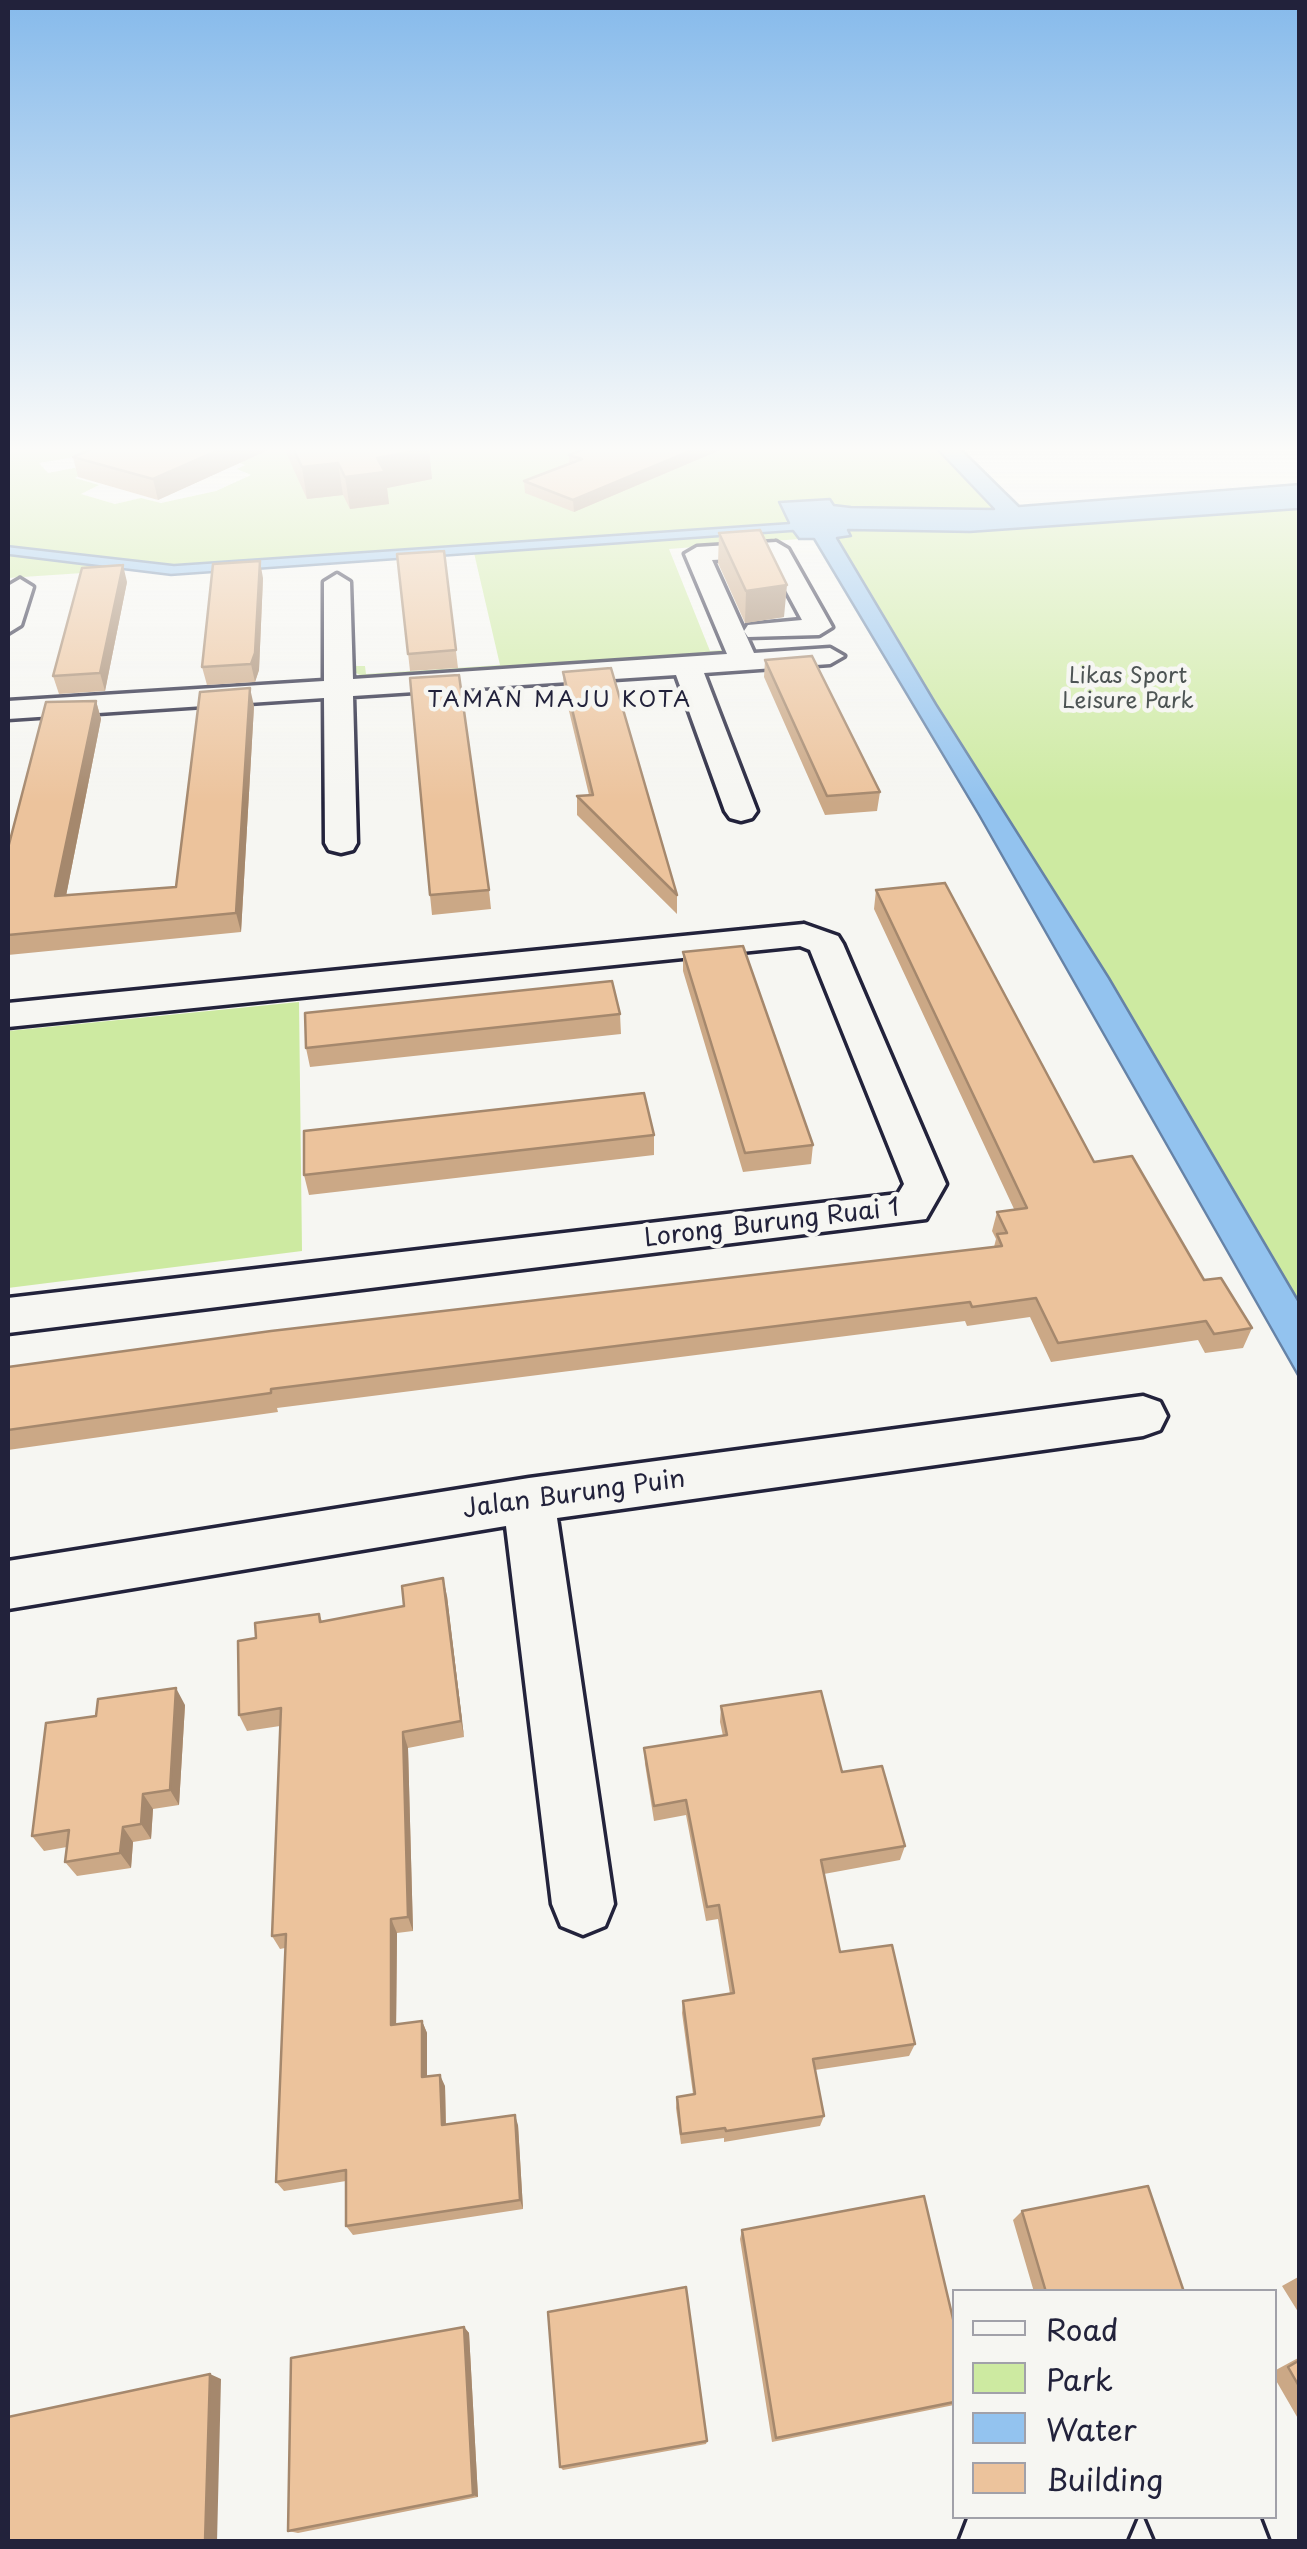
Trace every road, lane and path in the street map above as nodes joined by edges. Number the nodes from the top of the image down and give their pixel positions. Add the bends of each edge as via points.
1 (702, 565) edge
2 (785, 565) edge
3 (337, 582) dead end
4 (20, 587) dead end
5 (8, 625) edge
6 (732, 633) junction
7 (830, 656) dead end
8 (744, 662) junction
9 (687, 666) junction
10 (340, 688) junction
11 (8, 710) edge
12 (741, 811) dead end
13 (341, 843) dead end
14 (8, 1015) edge
15 (8, 1316) edge
16 (1143, 1416) dead end
17 (529, 1500) junction
18 (8, 1585) edge
19 (583, 1904) dead end
20 (1085, 2519) edge
21 (1194, 2519) edge
22 (999, 2542) edge
23 (1229, 2542) edge

1 - 6 street
2 - 6 street via 819,627
3 - 10 street
4 - 5 street
6 - 8 street
7 - 8 street
8 - 9 street
9 - 10 street
9 - 12 street
10 - 11 street
10 - 13 street
14 - 15 street, Lorong Burung Ruai 1 via 804,935 825,944 925,1184 911,1208
16 - 17 street, Jalan Burung Puin
17 - 18 street, Jalan Burung Puin
17 - 19 street
20 - 22 street
21 - 23 street via 1221,2529

